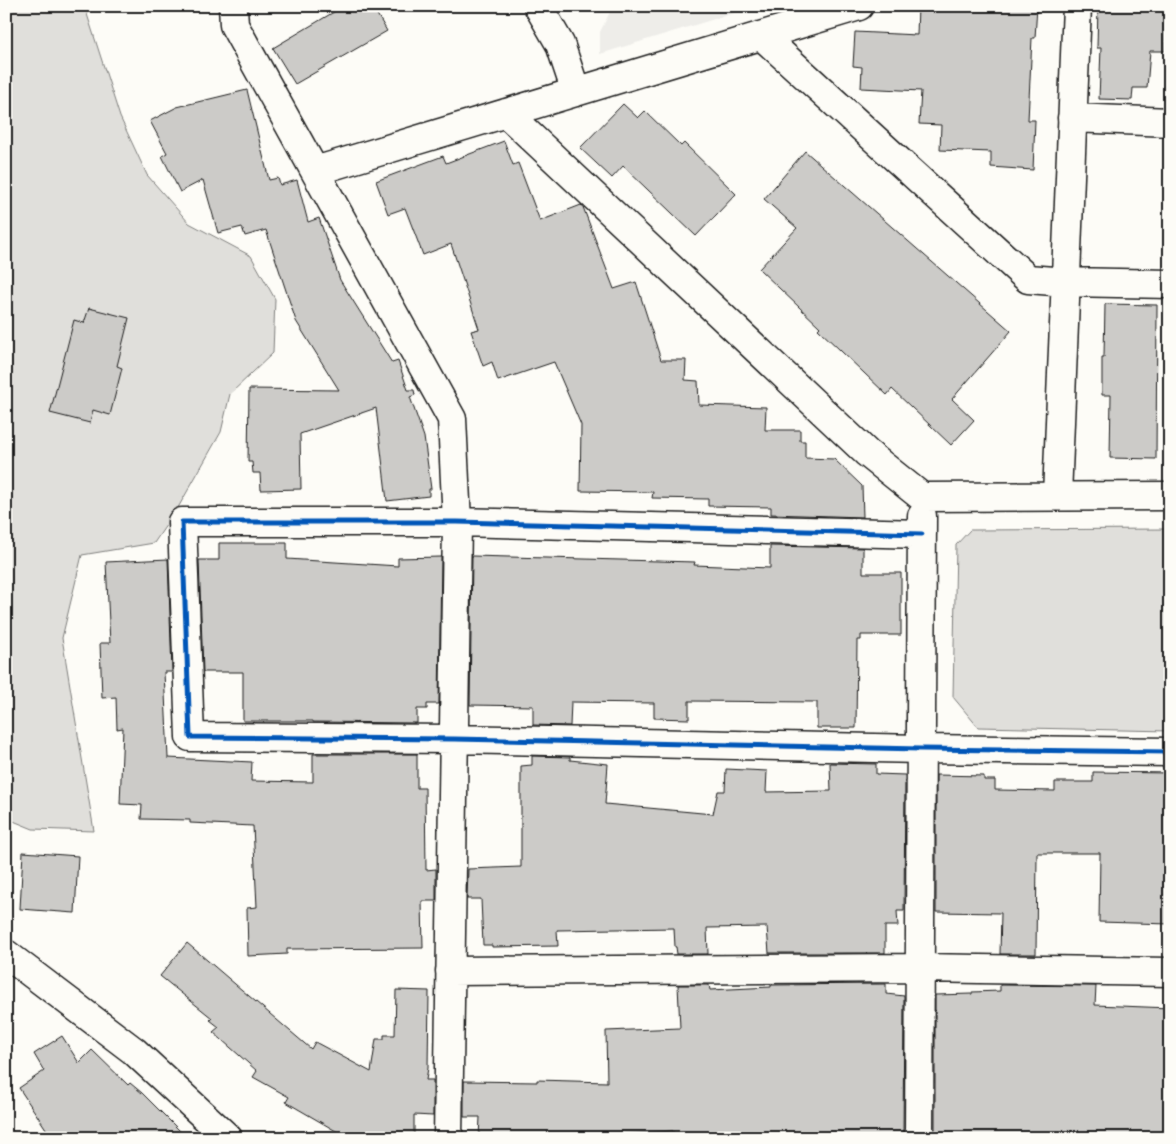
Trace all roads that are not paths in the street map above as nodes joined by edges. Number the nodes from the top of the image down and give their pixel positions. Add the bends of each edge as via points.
1 (233, 6) edge
2 (538, 6) edge
3 (859, 6) edge
4 (1077, 6) edge
5 (762, 36) junction
6 (576, 92) junction
7 (506, 113) junction
8 (1072, 118) junction
9 (1170, 122) edge
10 (315, 171) junction
11 (1066, 282) junction
12 (1170, 284) edge
13 (922, 496) junction
14 (1057, 496) junction
15 (1170, 496) edge
16 (457, 522) junction
17 (922, 534) junction
18 (454, 739) junction
19 (921, 749) junction
20 (1170, 752) edge
21 (6, 954) edge
22 (920, 968) junction
23 (450, 971) junction
24 (1170, 972) edge
25 (228, 1138) edge
26 (448, 1138) edge
27 (919, 1138) edge

1 - 10 street via 234,25
2 - 6 street via 560,44
3 - 5 street
4 - 8 street
5 - 6 street
5 - 11 street via 1028,279
6 - 7 street
7 - 10 street
7 - 13 street via 867,453
8 - 9 street
8 - 11 street
10 - 16 street via 452,419
11 - 12 street
11 - 14 street
13 - 14 street
13 - 17 street
14 - 15 street
16 - 17 street
16 - 18 street
16 - 18 street via 182,522 190,737
17 - 19 street
18 - 19 street
18 - 23 street
19 - 20 street
19 - 22 street
21 - 25 street via 134,1052
22 - 23 street
22 - 24 street
22 - 27 street
23 - 26 street

